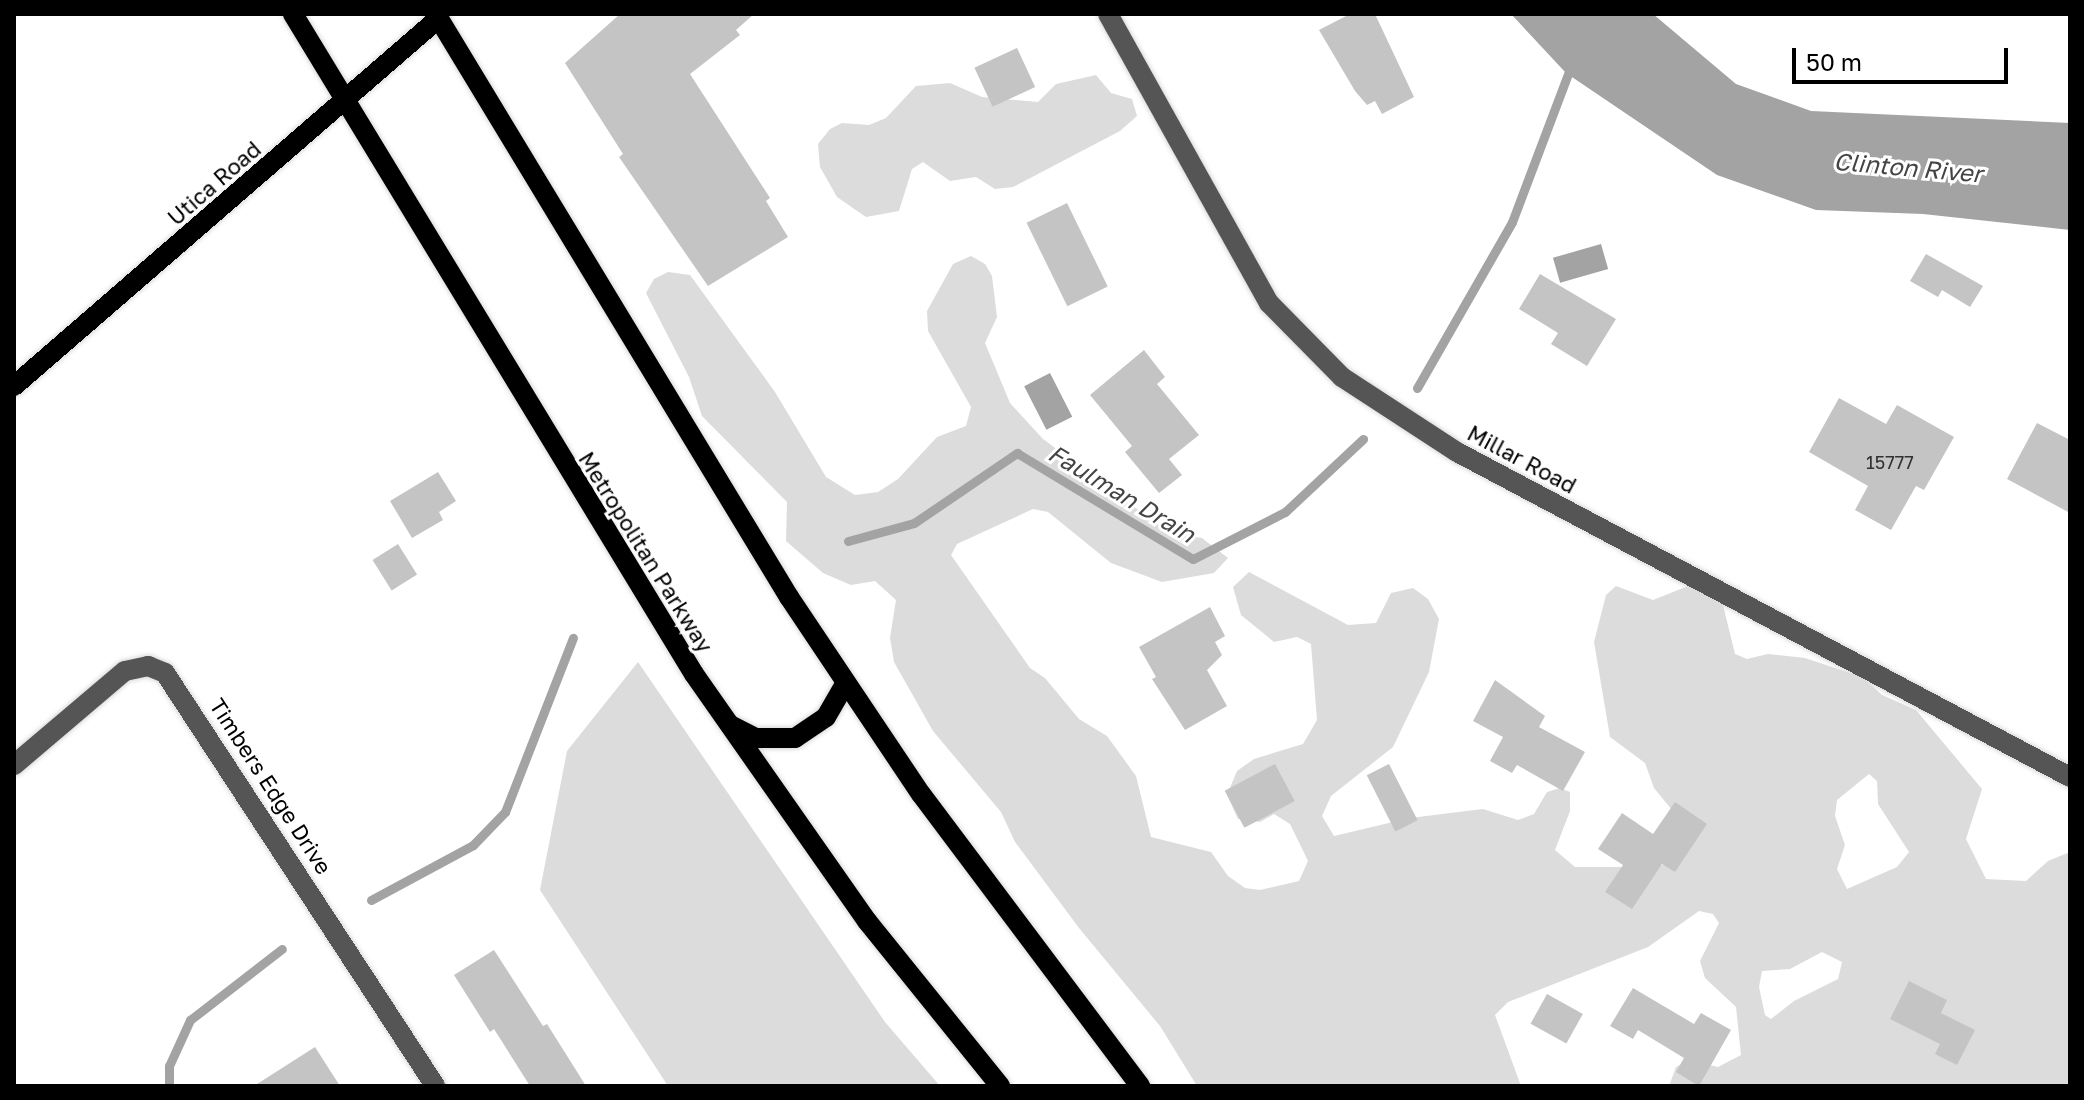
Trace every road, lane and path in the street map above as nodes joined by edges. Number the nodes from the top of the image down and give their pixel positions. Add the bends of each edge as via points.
1 (293, 14) edge
2 (1108, 14) edge
3 (439, 15) edge
4 (346, 101) junction
5 (14, 386) edge
6 (846, 683) junction
7 (726, 723) junction
8 (14, 765) edge
9 (2070, 777) edge
10 (435, 1086) edge
11 (1000, 1086) edge
12 (1140, 1086) edge

1 - 4 main road, Metropolitan Parkway
2 - 9 street, Millar Road via 1261,290 1342,377 1457,452
3 - 4 main road, Utica Road
3 - 6 main road via 712,475
4 - 5 main road, Utica Road
4 - 7 main road, Metropolitan Parkway via 614,548
6 - 7 main road via 826,717 795,738 755,738
6 - 12 main road via 1028,941
7 - 11 main road, Metropolitan Parkway via 867,921
8 - 10 street, Timbers Edge Drive via 125,671 148,666 165,673 183,692

